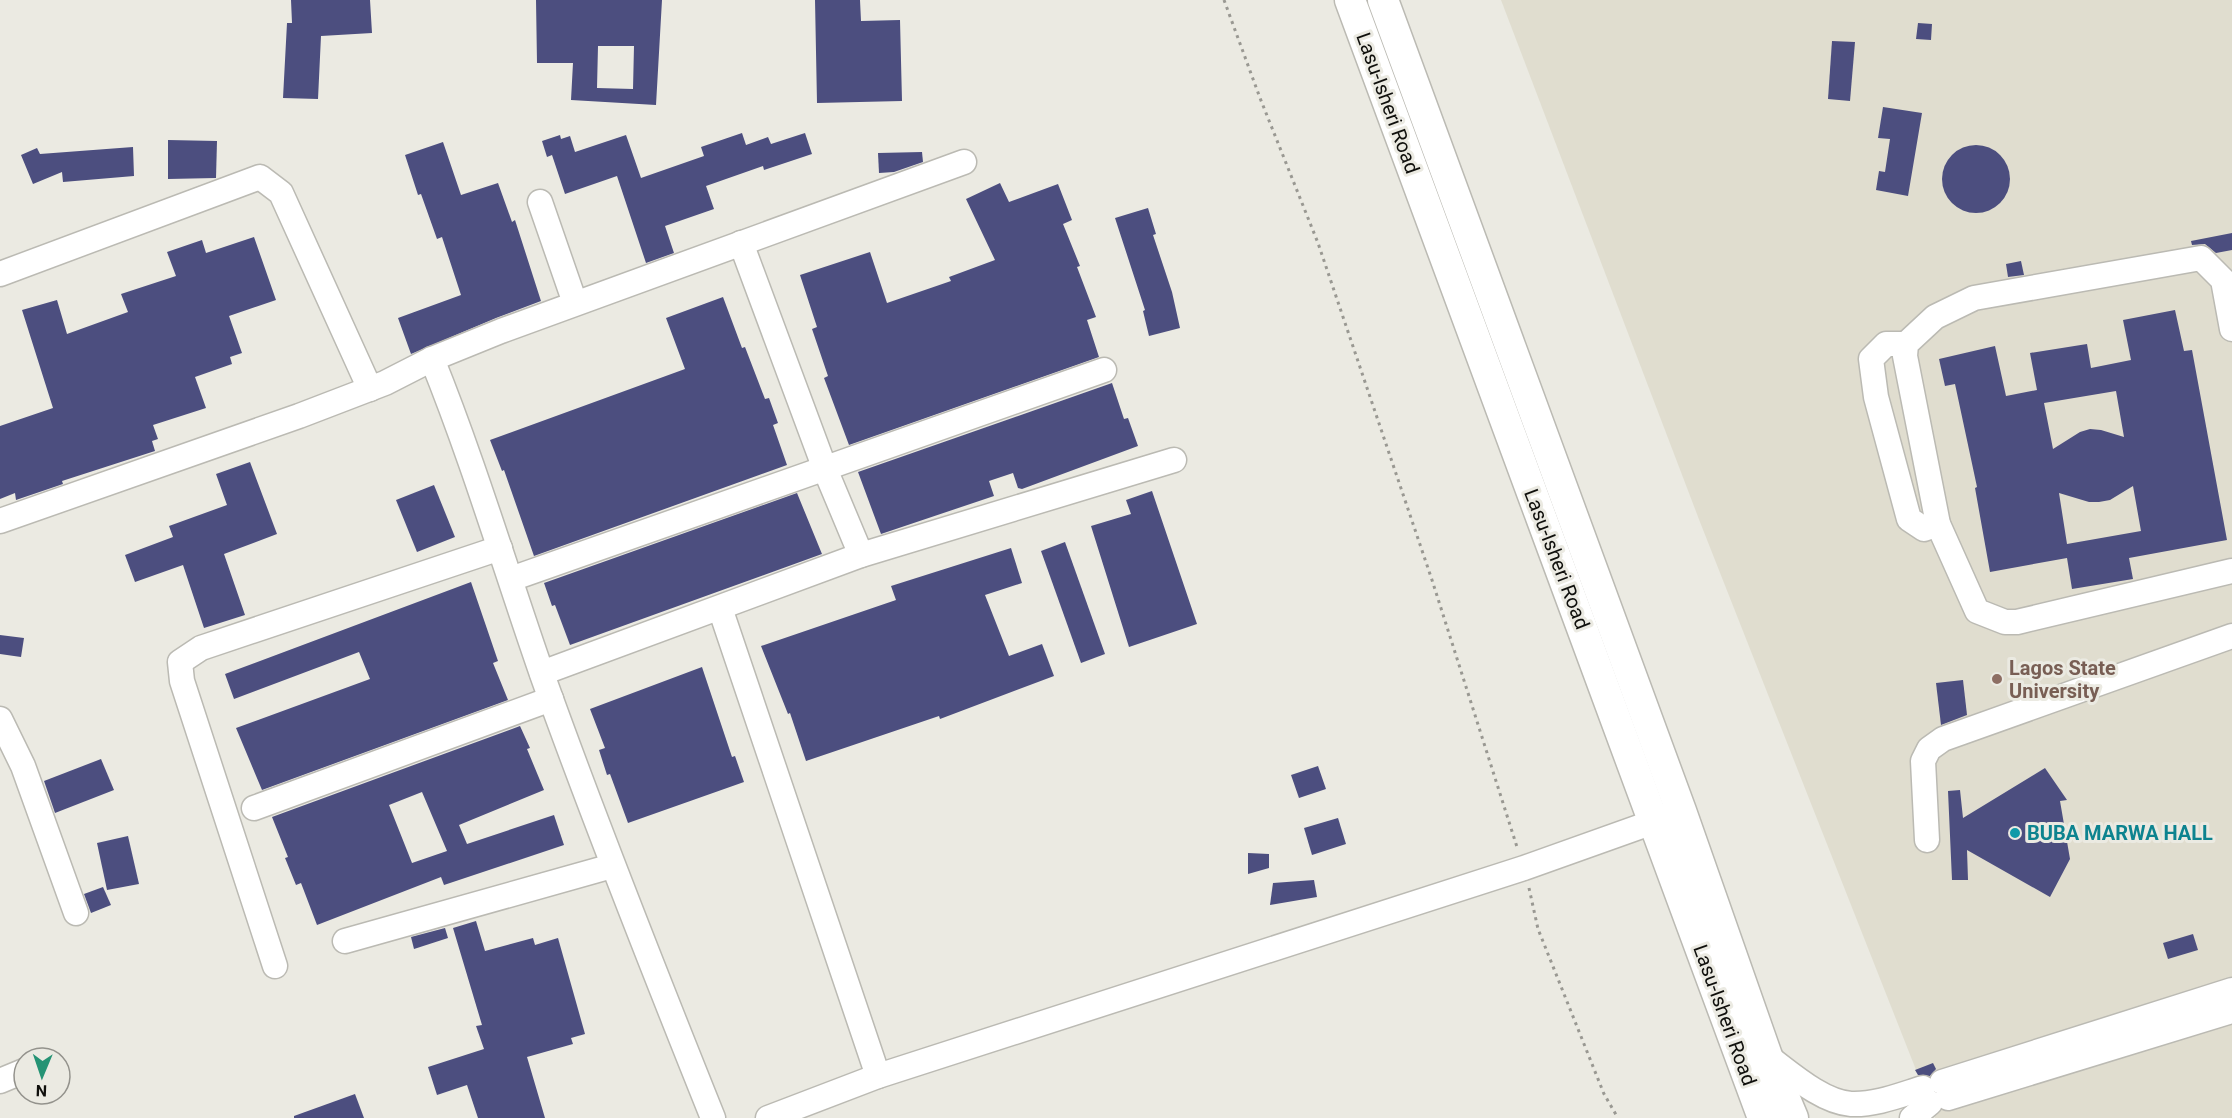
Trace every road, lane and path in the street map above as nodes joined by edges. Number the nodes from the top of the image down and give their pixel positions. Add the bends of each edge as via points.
1 (1224, 0) edge
2 (1350, 0) edge
3 (1383, 0) edge
4 (964, 162) dead end
5 (540, 202) dead end
6 (741, 243) junction
7 (0, 274) edge
8 (2227, 279) edge
9 (575, 303) junction
10 (2232, 329) edge
11 (1906, 344) junction
12 (432, 359) junction
13 (1104, 370) dead end
14 (370, 389) junction
15 (1174, 460) dead end
16 (825, 469) junction
17 (0, 521) edge
18 (1938, 524) junction
19 (500, 548) junction
20 (861, 555) junction
21 (2232, 571) edge
22 (511, 579) junction
23 (720, 608) junction
24 (2232, 636) edge
25 (542, 673) junction
26 (551, 699) junction
27 (0, 718) edge
28 (254, 808) dead end
29 (1668, 817) junction
30 (1927, 840) dead end
31 (612, 866) junction
32 (1524, 868) junction
33 (76, 912) dead end
34 (345, 941) dead end
35 (275, 966) dead end
36 (2232, 990) edge
37 (2232, 1011) edge
38 (1767, 1056) junction
39 (878, 1076) junction
40 (1931, 1098) edge
41 (712, 1118) edge
42 (768, 1118) edge
43 (1618, 1118) edge
44 (1763, 1118) edge
45 (1792, 1118) edge

1 - 32 path via 1318,243
2 - 29 main road, Lasu-Isheri Road
3 - 29 main road, Lasu-Isheri Road
4 - 6 street
5 - 9 street
6 - 9 street
6 - 16 street
7 - 14 street via 260,177 281,193
8 - 10 street
8 - 11 street via 2201,258 1974,298 1935,317
9 - 12 street
11 - 18 street via 1905,356
11 - 18 street via 1886,344 1871,359 1876,397 1909,519 1924,529
12 - 14 street
12 - 19 street
13 - 16 street
14 - 17 street
15 - 20 street
16 - 20 street
16 - 22 street
18 - 21 street via 1977,610 2005,622
19 - 22 street
19 - 35 street via 201,648 180,662 182,681
20 - 23 street
22 - 25 street
23 - 25 street
23 - 39 street
24 - 30 street via 1943,739 1929,749 1923,761
25 - 26 street
26 - 28 street
26 - 31 street
27 - 33 street via 23,766
29 - 32 street
29 - 38 main road, Lasu-Isheri Road
29 - 44 main road, Lasu-Isheri Road
31 - 34 street
31 - 41 street
32 - 39 street
32 - 43 path via 1538,928 1604,1094
36 - 40 street
37 - 40 street
38 - 40 street via 1815,1092 1850,1104
38 - 45 main road, Lasu-Isheri Road
39 - 42 street

